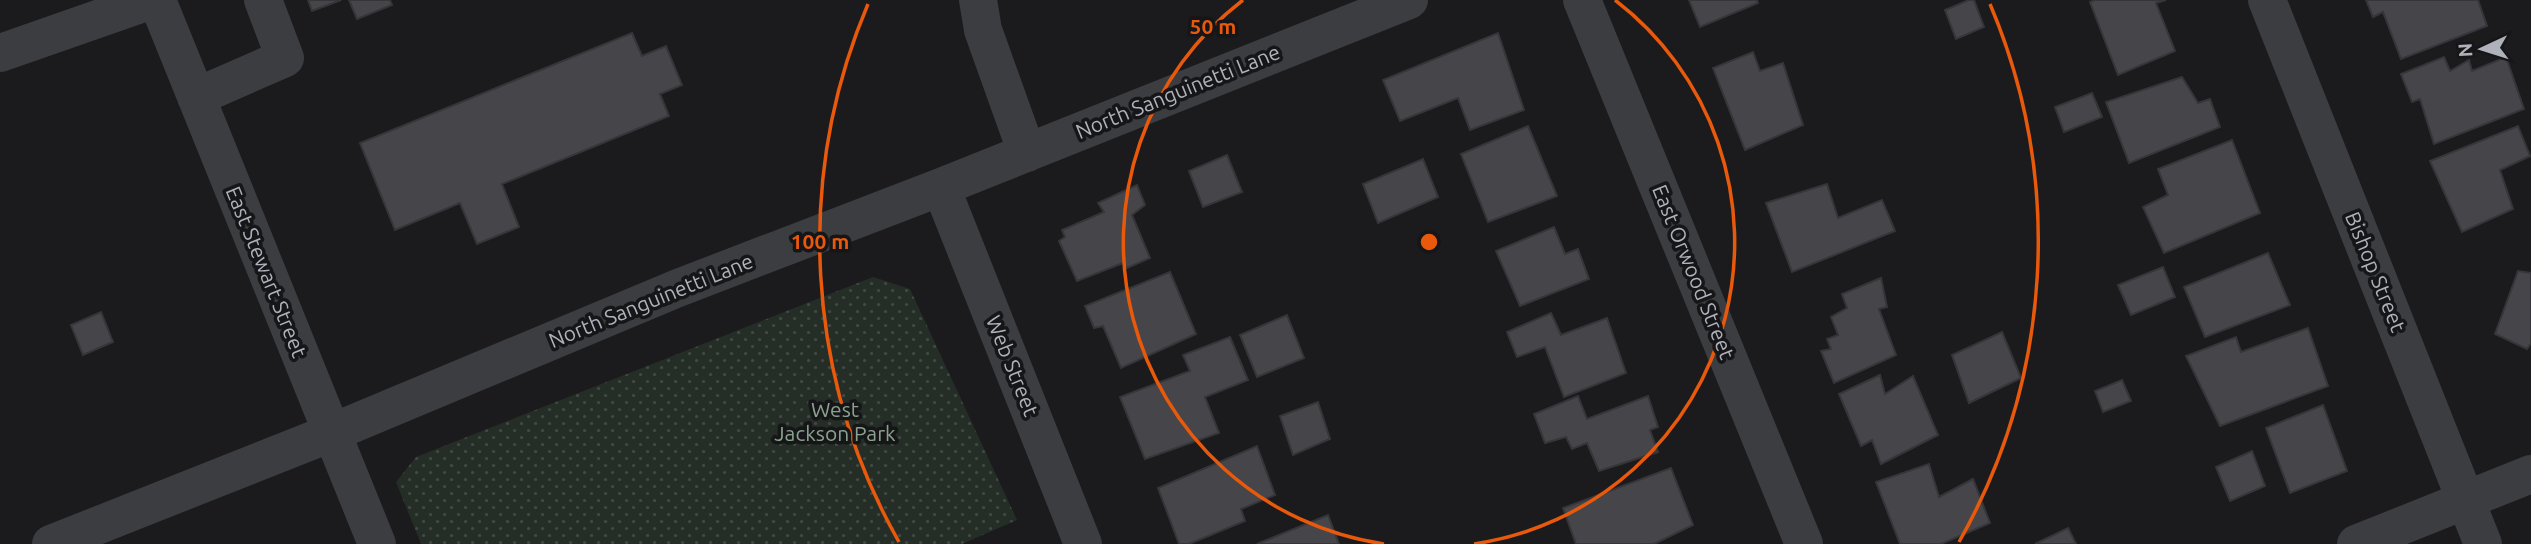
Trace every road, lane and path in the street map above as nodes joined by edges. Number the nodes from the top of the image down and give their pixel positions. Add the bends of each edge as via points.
1 (152, 0) edge
2 (157, 0) edge
3 (263, 0) edge
4 (978, 0) edge
5 (1409, 0) edge
6 (1582, 0) edge
7 (2267, 0) edge
8 (1365, 8) edge
9 (0, 53) edge
10 (196, 97) junction
11 (1027, 153) junction
12 (941, 187) junction
13 (331, 433) junction
14 (2531, 474) edge
15 (2466, 500) junction
16 (51, 544) edge
17 (377, 544) edge
18 (1083, 544) edge
19 (1804, 544) edge
20 (2356, 544) edge
21 (2483, 544) edge

1 - 9 street
2 - 10 street, East Stewart Street
3 - 10 street via 285,58
4 - 11 street via 982,30
5 - 8 street, North Sanguinetti Lane
6 - 19 street, East Orwood Street
7 - 15 street, Bishop Street
8 - 11 street, North Sanguinetti Lane
10 - 13 street, East Stewart Street
11 - 12 street, North Sanguinetti Lane
12 - 13 street, North Sanguinetti Lane via 678,288
12 - 18 street, Web Street
13 - 16 street, North Sanguinetti Lane
13 - 17 street, East Stewart Street
14 - 15 street
15 - 20 street
15 - 21 street, Bishop Street

